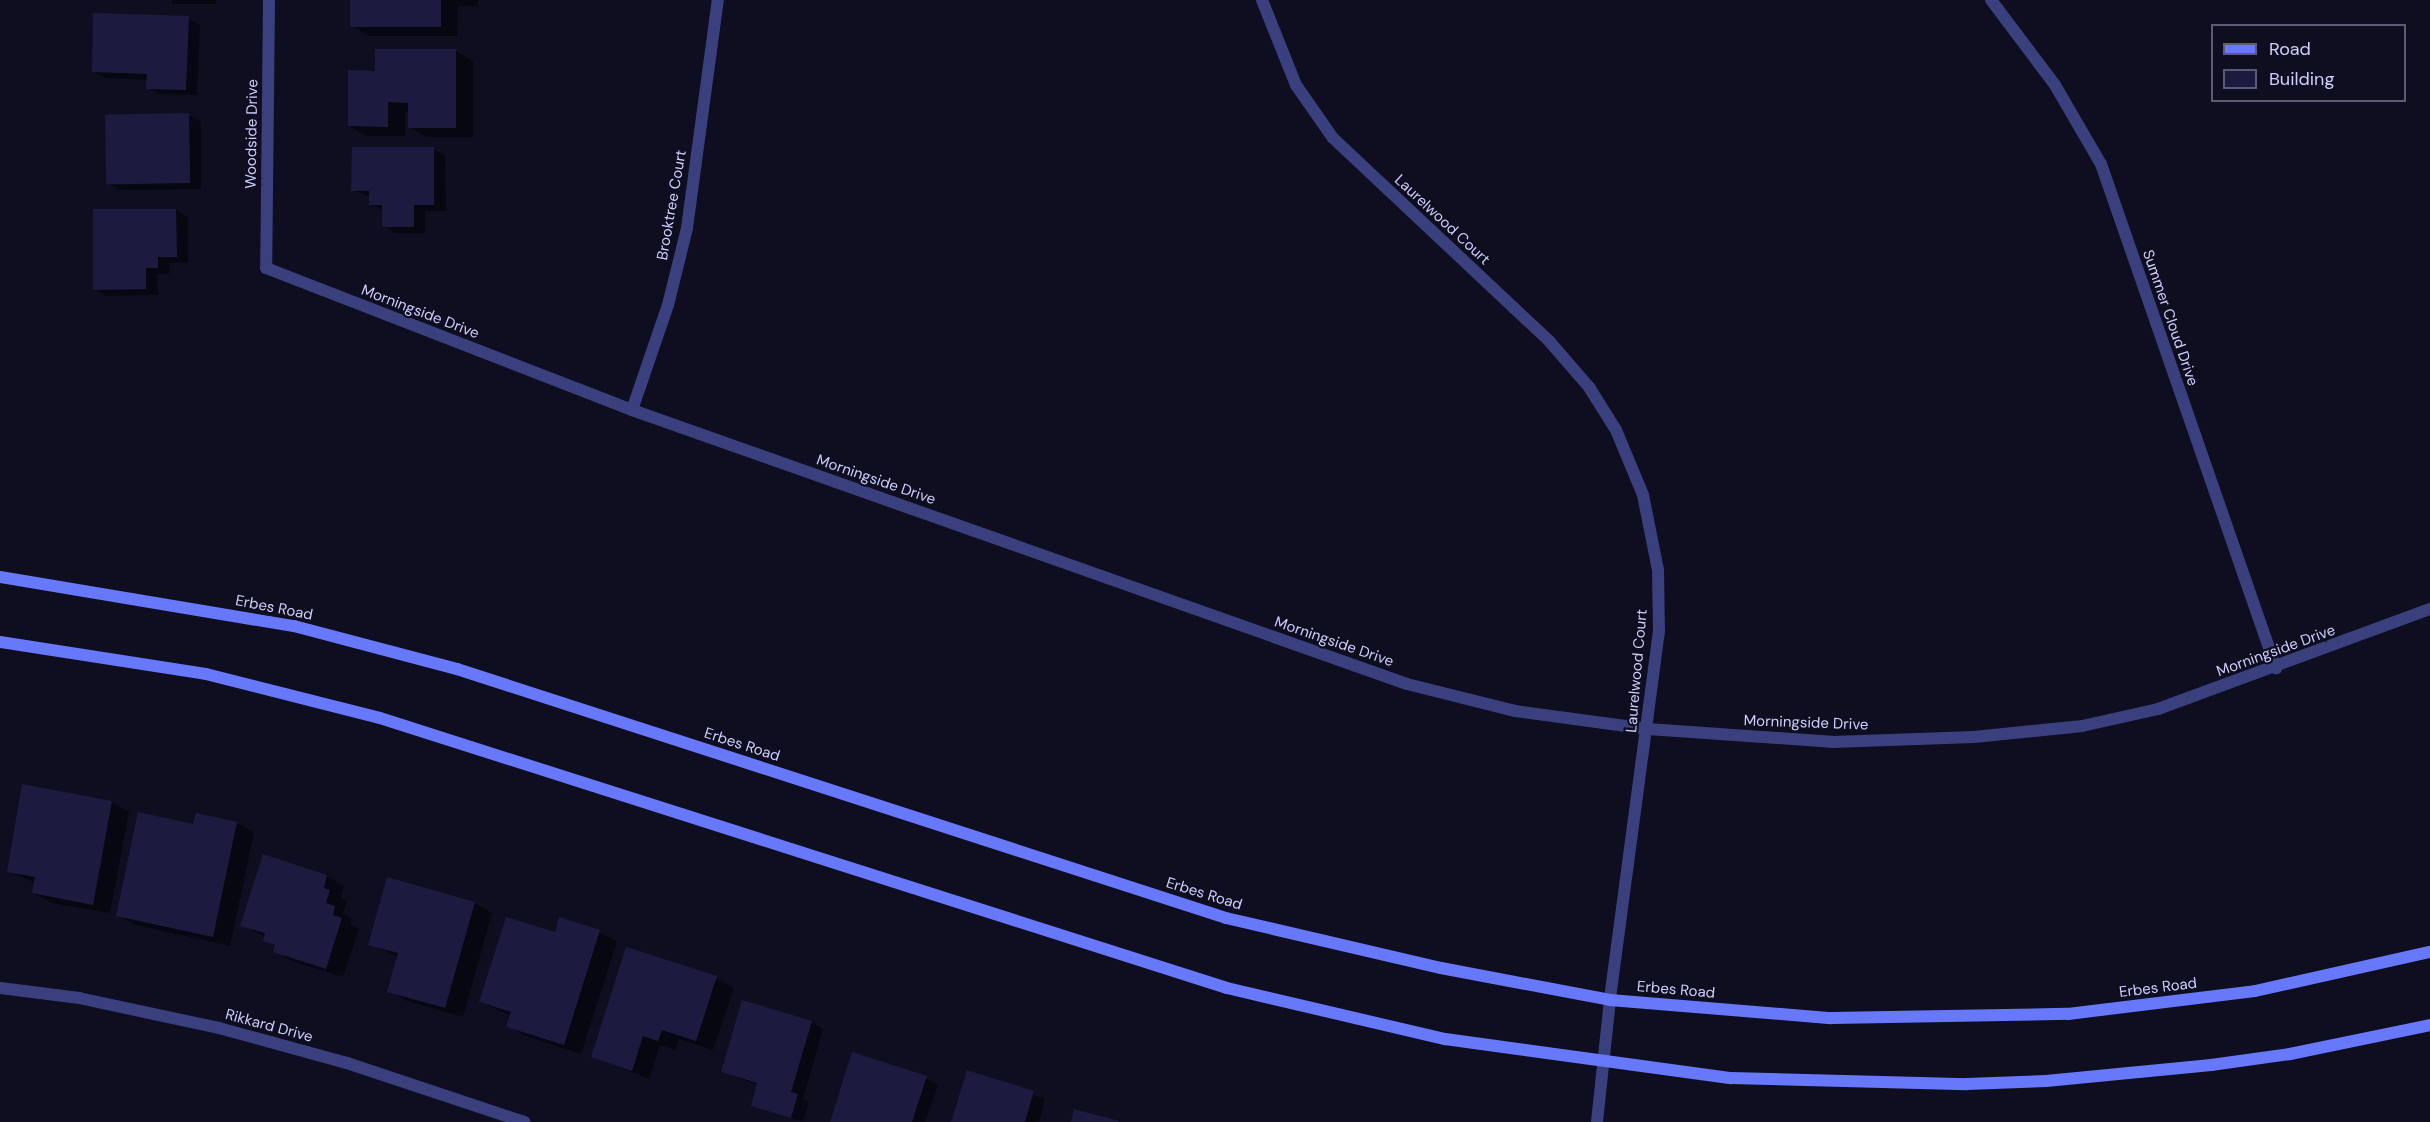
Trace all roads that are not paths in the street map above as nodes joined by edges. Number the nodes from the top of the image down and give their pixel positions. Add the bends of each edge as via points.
1 (269, 0) edge
2 (718, 0) edge
3 (1262, 0) edge
4 (1991, 0) edge
5 (266, 268) joint
6 (632, 410) junction
7 (0, 577) edge
8 (2430, 609) edge
9 (0, 642) edge
10 (2276, 669) junction
11 (1648, 729) junction
12 (2430, 952) edge
13 (0, 988) edge
14 (1610, 1000) junction
15 (2430, 1025) edge
16 (1603, 1062) junction
17 (524, 1122) edge
18 (1598, 1122) edge

1 - 5 street, Woodside Drive
2 - 6 street, Brooktree Court via 687,228 668,305
3 - 11 street, Laurelwood Court via 1296,85 1333,138 1550,342 1588,387 1616,430 1643,495 1658,570 1659,631
4 - 10 street, Summer Cloud Drive via 2055,85 2101,164
5 - 6 street, Morningside Drive
6 - 11 street, Morningside Drive via 1407,684 1515,711
7 - 14 main road, Erbes Road via 294,626 457,669 1226,918 1441,968
8 - 10 street, Morningside Drive
9 - 16 main road via 206,674 380,718 1227,988 1445,1039
10 - 11 street, Morningside Drive via 2158,709 2082,726 1974,737 1832,742
11 - 14 street, Laurelwood Court
12 - 14 main road, Erbes Road via 2255,991 2068,1014 1831,1018
13 - 17 street, Rikkard Drive via 80,998 219,1028 347,1063
14 - 16 street, Laurelwood Court
15 - 16 main road via 2290,1054 2046,1081 1813,1083 1731,1078
16 - 18 street, Laurelwood Court

